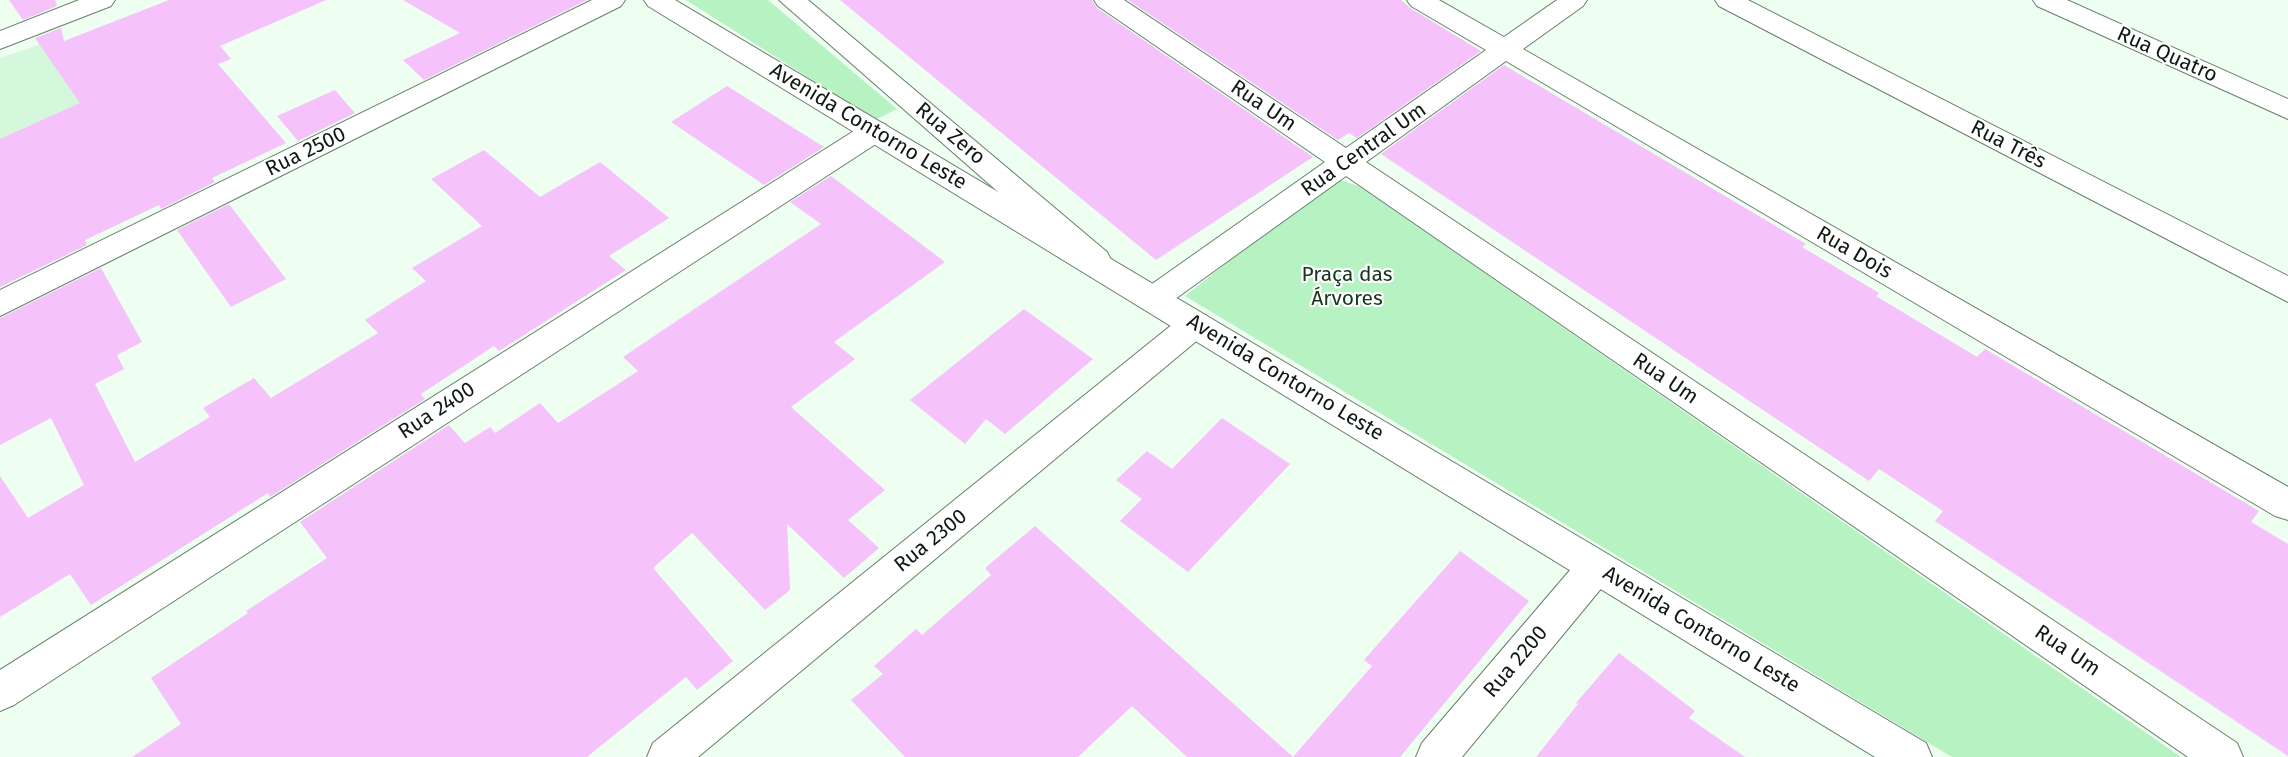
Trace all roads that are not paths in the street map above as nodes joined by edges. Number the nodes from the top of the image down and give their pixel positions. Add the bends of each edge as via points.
1 (102, 0) edge
2 (612, 0) edge
3 (657, 0) edge
4 (792, 0) edge
5 (1107, 0) edge
6 (1420, 0) edge
7 (1574, 0) edge
8 (1728, 0) edge
9 (2046, 0) edge
10 (0, 41) edge
11 (1504, 49) junction
12 (2288, 110) edge
13 (875, 131) junction
14 (1346, 162) junction
15 (1106, 271) junction
16 (2288, 290) edge
17 (1153, 299) junction
18 (0, 304) edge
19 (1195, 324) junction
20 (2288, 505) edge
21 (1596, 567) junction
22 (0, 692) edge
23 (667, 757) edge
24 (1436, 757) edge
25 (1912, 757) edge
26 (2223, 757) edge

1 - 10 street
2 - 18 street, Rua 2500
3 - 13 street, Avenida Contorno Leste
4 - 15 street, Rua Zero
5 - 14 street, Rua Um
6 - 11 street, Rua Dois
7 - 11 street, Rua Central Um
8 - 16 street, Rua Três
9 - 12 street, Rua Quatro
11 - 14 street, Rua Central Um
11 - 20 street, Rua Dois
13 - 15 street, Avenida Contorno Leste
13 - 22 street, Rua 2400
14 - 17 street, Rua Central Um
14 - 26 street, Rua Um
15 - 17 street, Avenida Contorno Leste
17 - 19 street, Avenida Contorno Leste
19 - 21 street, Avenida Contorno Leste
19 - 23 street, Rua 2300
21 - 24 street, Rua 2200
21 - 25 street, Avenida Contorno Leste

